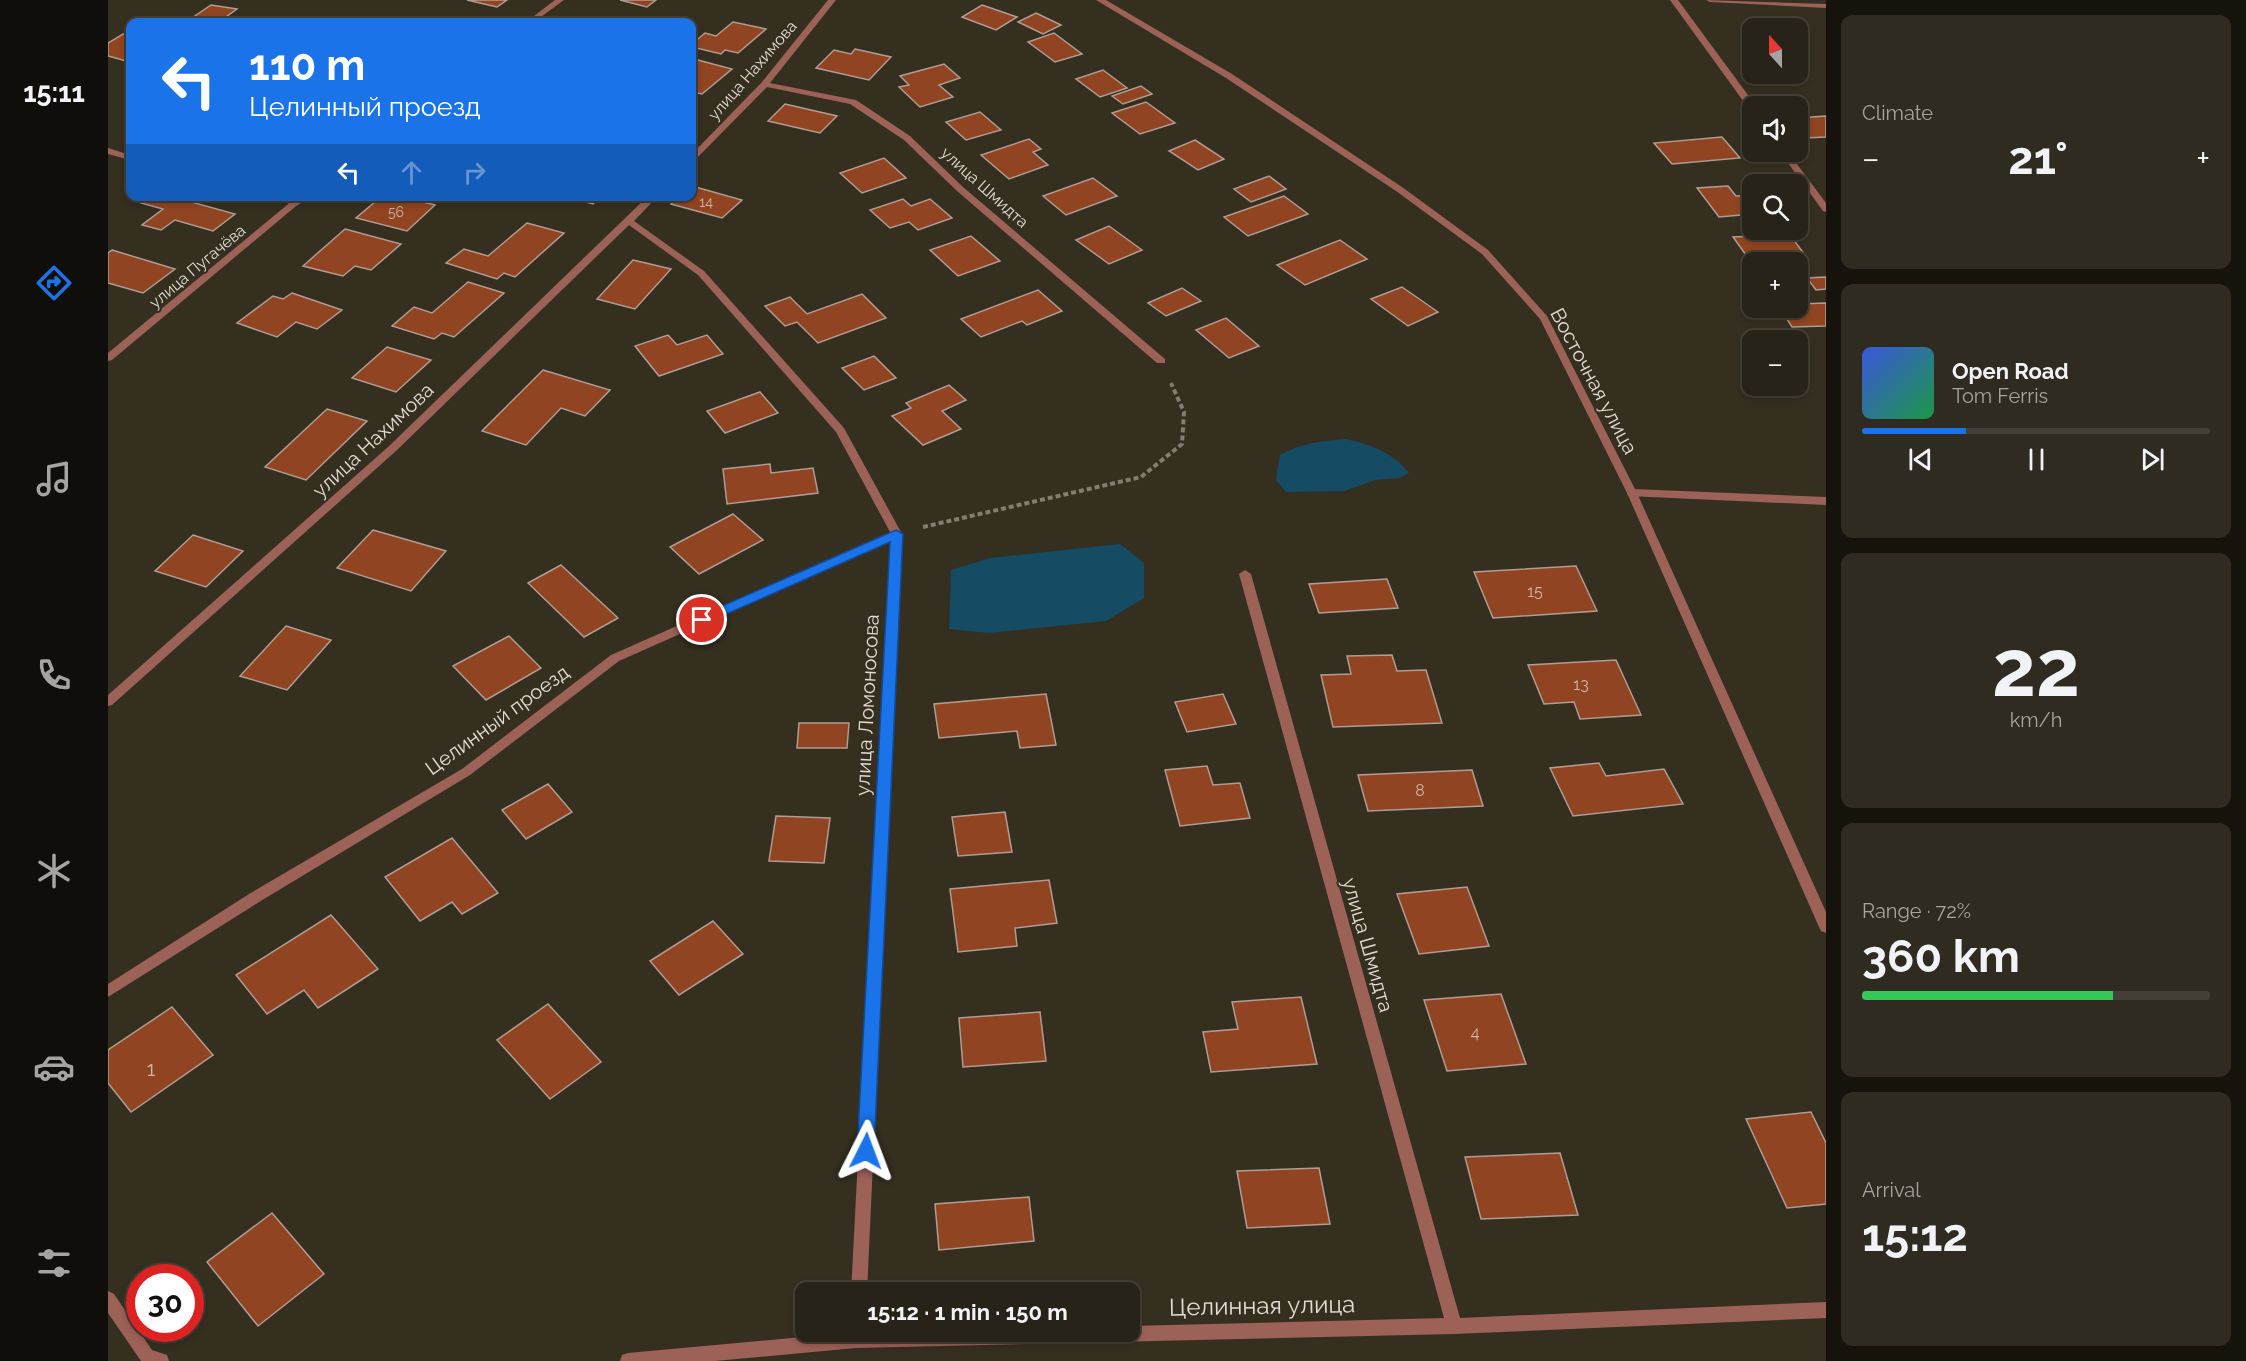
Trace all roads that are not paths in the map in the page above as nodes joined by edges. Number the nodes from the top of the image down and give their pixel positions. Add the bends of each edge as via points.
1 (560, 0) edge
2 (832, 0) edge
3 (1100, 0) edge
4 (1674, 0) edge
5 (1710, 0) edge
6 (1826, 6) edge
7 (535, 18) edge
8 (765, 84) junction
9 (1744, 96) edge
10 (108, 151) edge
11 (696, 155) edge
12 (126, 157) edge
13 (1791, 162) edge
14 (289, 201) edge
15 (298, 201) edge
16 (649, 201) edge
17 (296, 203) junction
18 (1826, 209) edge
19 (630, 222) junction
20 (108, 358) edge
21 (1161, 361) road end
22 (1632, 493) junction
23 (1826, 501) edge
24 (896, 534) junction
25 (1245, 574) dead end
26 (108, 702) edge
27 (1826, 927) edge
28 (108, 991) edge
29 (860, 1282) edge
30 (108, 1299) edge
31 (1826, 1311) edge
32 (1454, 1326) junction
33 (1140, 1331) edge
34 (801, 1342) edge
35 (161, 1361) edge
36 (628, 1361) edge

1 - 7 street
2 - 8 street, улица Нахимова
3 - 22 street, Восточная улица via 1229,76 1399,189 1485,252 1544,318
4 - 9 street
5 - 6 street
8 - 11 street, улица Нахимова
8 - 21 street, улица Шмидта via 853,102 907,138 960,189
10 - 12 street
13 - 18 street
14 - 17 street
15 - 17 street, улица Пугачёва
16 - 19 street, улица Нахимова
17 - 20 street, улица Пугачёва
19 - 24 street via 701,273 840,430
19 - 26 street, улица Нахимова via 392,449
22 - 23 street
22 - 27 street, Восточная улица
24 - 28 street, Целинный проезд via 615,658 466,772 254,898
24 - 29 street, улица Ломоносова
25 - 32 street, улица Шмидта
30 - 35 street via 147,1356
31 - 32 street, Целинная улица
32 - 33 street, Целинная улица
34 - 36 street, Целинная улица

